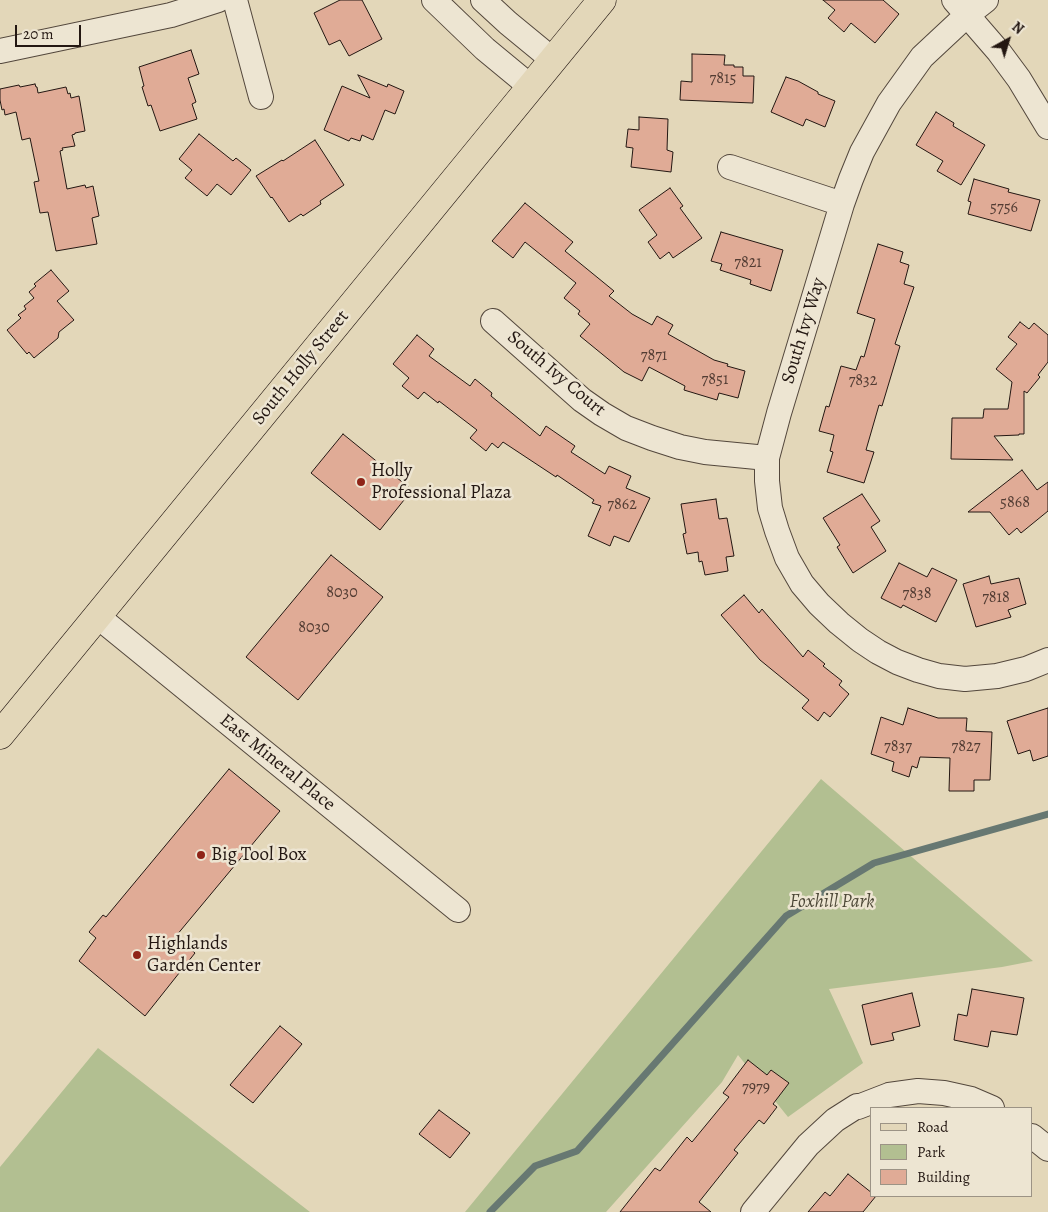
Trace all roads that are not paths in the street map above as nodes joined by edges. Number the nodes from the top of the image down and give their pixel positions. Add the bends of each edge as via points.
1 (218, 0) edge
2 (235, 0) edge
3 (434, 0) edge
4 (483, 0) edge
5 (602, 0) edge
6 (986, 0) edge
7 (960, 8) edge
8 (0, 51) edge
9 (553, 60) junction
10 (530, 87) junction
11 (261, 97) dead end
12 (1048, 127) edge
13 (730, 168) dead end
14 (842, 204) junction
15 (492, 321) dead end
16 (767, 458) junction
17 (98, 616) junction
18 (1048, 660) edge
19 (0, 735) edge
20 (458, 910) dead end
21 (990, 1107) edge
22 (1033, 1137) edge
23 (1048, 1149) edge
24 (753, 1212) edge

1 - 8 street via 171,15
2 - 11 street
3 - 10 street
4 - 9 street
5 - 9 main road, South Holly Street
6 - 7 street, South Ivy Way
7 - 12 street via 999,52
7 - 14 street, South Ivy Way via 889,103 862,152
9 - 10 main road, South Holly Street
10 - 17 main road, South Holly Street
13 - 14 street
14 - 16 street, South Ivy Way
15 - 16 street, South Ivy Court via 582,400 626,428 680,447
16 - 18 street, South Ivy Way via 770,508 787,558 802,584 819,604 860,640 897,662 918,670 965,679 998,676
17 - 19 main road, South Holly Street
17 - 20 street, East Mineral Place
21 - 24 street via 944,1093 918,1091 889,1095 857,1106 835,1120 808,1145
22 - 23 street

